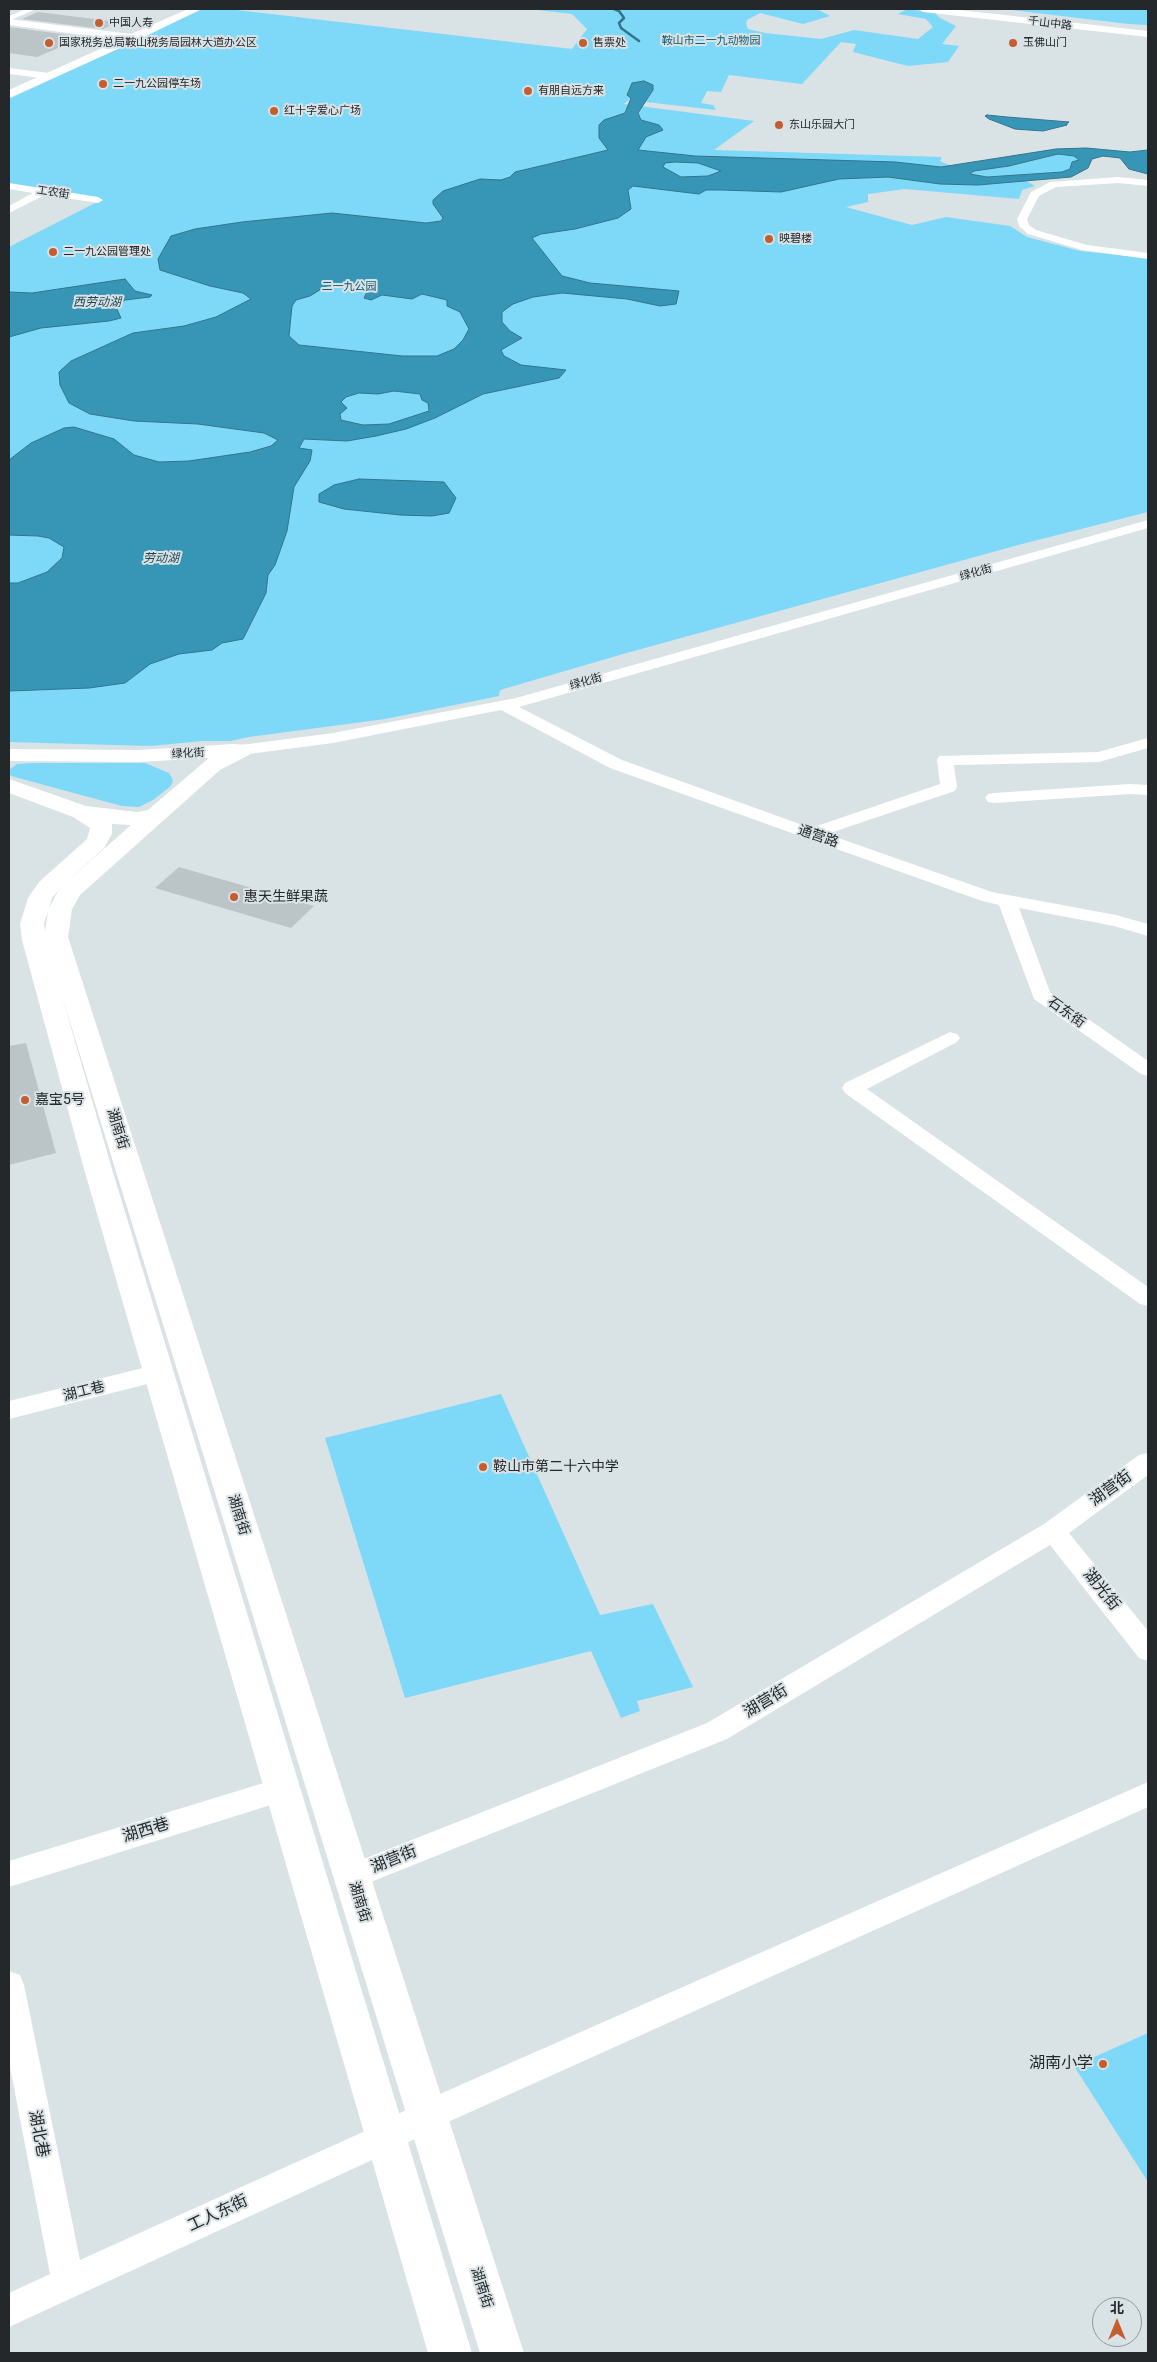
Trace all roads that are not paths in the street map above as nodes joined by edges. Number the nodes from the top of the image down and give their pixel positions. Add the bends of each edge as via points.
1 (32, 9) edge
2 (174, 9) edge
3 (196, 9) edge
4 (923, 9) edge
5 (972, 9) edge
6 (9, 21) edge
7 (1148, 29) edge
8 (1148, 34) edge
9 (113, 35) junction
10 (134, 38) junction
11 (9, 71) edge
12 (29, 74) junction
13 (49, 76) junction
14 (9, 82) edge
15 (9, 94) edge
16 (1148, 183) edge
17 (9, 186) edge
18 (43, 192) junction
19 (98, 200) dead end
20 (9, 210) edge
21 (1148, 256) edge
22 (1148, 524) edge
23 (502, 704) junction
24 (1148, 743) edge
25 (241, 750) junction
26 (14, 756) edge
27 (139, 756) junction
28 (9, 786) edge
29 (186, 786) junction
30 (1148, 790) edge
31 (994, 798) dead end
32 (81, 812) junction
33 (156, 815) junction
34 (809, 834) junction
35 (1007, 901) junction
36 (1148, 930) edge
37 (950, 1038) dead end
38 (1148, 1070) edge
39 (1148, 1298) edge
40 (159, 1373) junction
41 (9, 1410) edge
42 (1148, 1462) edge
43 (1053, 1531) junction
44 (1148, 1650) edge
45 (283, 1789) junction
46 (1148, 1794) edge
47 (9, 1874) edge
48 (351, 1877) junction
49 (9, 1985) edge
50 (426, 2116) junction
51 (385, 2138) junction
52 (68, 2283) junction
53 (9, 2310) edge
54 (450, 2353) edge
55 (502, 2353) edge

1 - 6 street
2 - 9 main road
3 - 10 main road
4 - 8 main road, 千山中路
5 - 7 main road, 千山中路
6 - 9 main road
9 - 10 main road
9 - 12 main road
10 - 13 main road
11 - 12 street
12 - 13 street
12 - 14 main road
13 - 15 main road
16 - 21 street via 1118,180 1054,184 1035,194 1022,219 1024,226 1032,232 1086,248
17 - 18 street, 工农街
18 - 19 street, 工农街
18 - 20 street
22 - 23 street, 绿化街
23 - 25 street, 绿化街 via 333,738
23 - 34 street, 通营路 via 616,764
24 - 34 street via 1099,757 945,760 949,787
25 - 27 main road, 绿化街
25 - 29 main road, 湖南街 via 212,765
26 - 27 main road, 绿化街
27 - 29 main road via 182,766 188,774
28 - 32 main road
29 - 33 main road, 湖南街
30 - 31 street
32 - 33 main road via 123,819
32 - 40 main road, 湖南街 via 102,826 101,834 96,843 48,887 35,909 32,924 34,940
33 - 48 main road, 湖南街 via 70,890 60,909 56,936
34 - 35 street, 通营路
35 - 36 street, 通营路
35 - 38 street, 石东街 via 1041,995
37 - 39 street via 852,1088
40 - 41 street, 湖工巷
40 - 45 main road, 湖南街
42 - 43 street, 湖营街
43 - 44 street, 湖光街
43 - 48 street, 湖营街 via 717,1731
45 - 47 street, 湖西巷
45 - 51 main road, 湖南街
46 - 50 street, 工人东街
48 - 50 main road, 湖南街
49 - 52 street, 湖北巷
50 - 51 street, 工人东街
50 - 55 main road, 湖南街
51 - 52 street, 工人东街
51 - 54 main road, 湖南街
52 - 53 street, 工人东街

